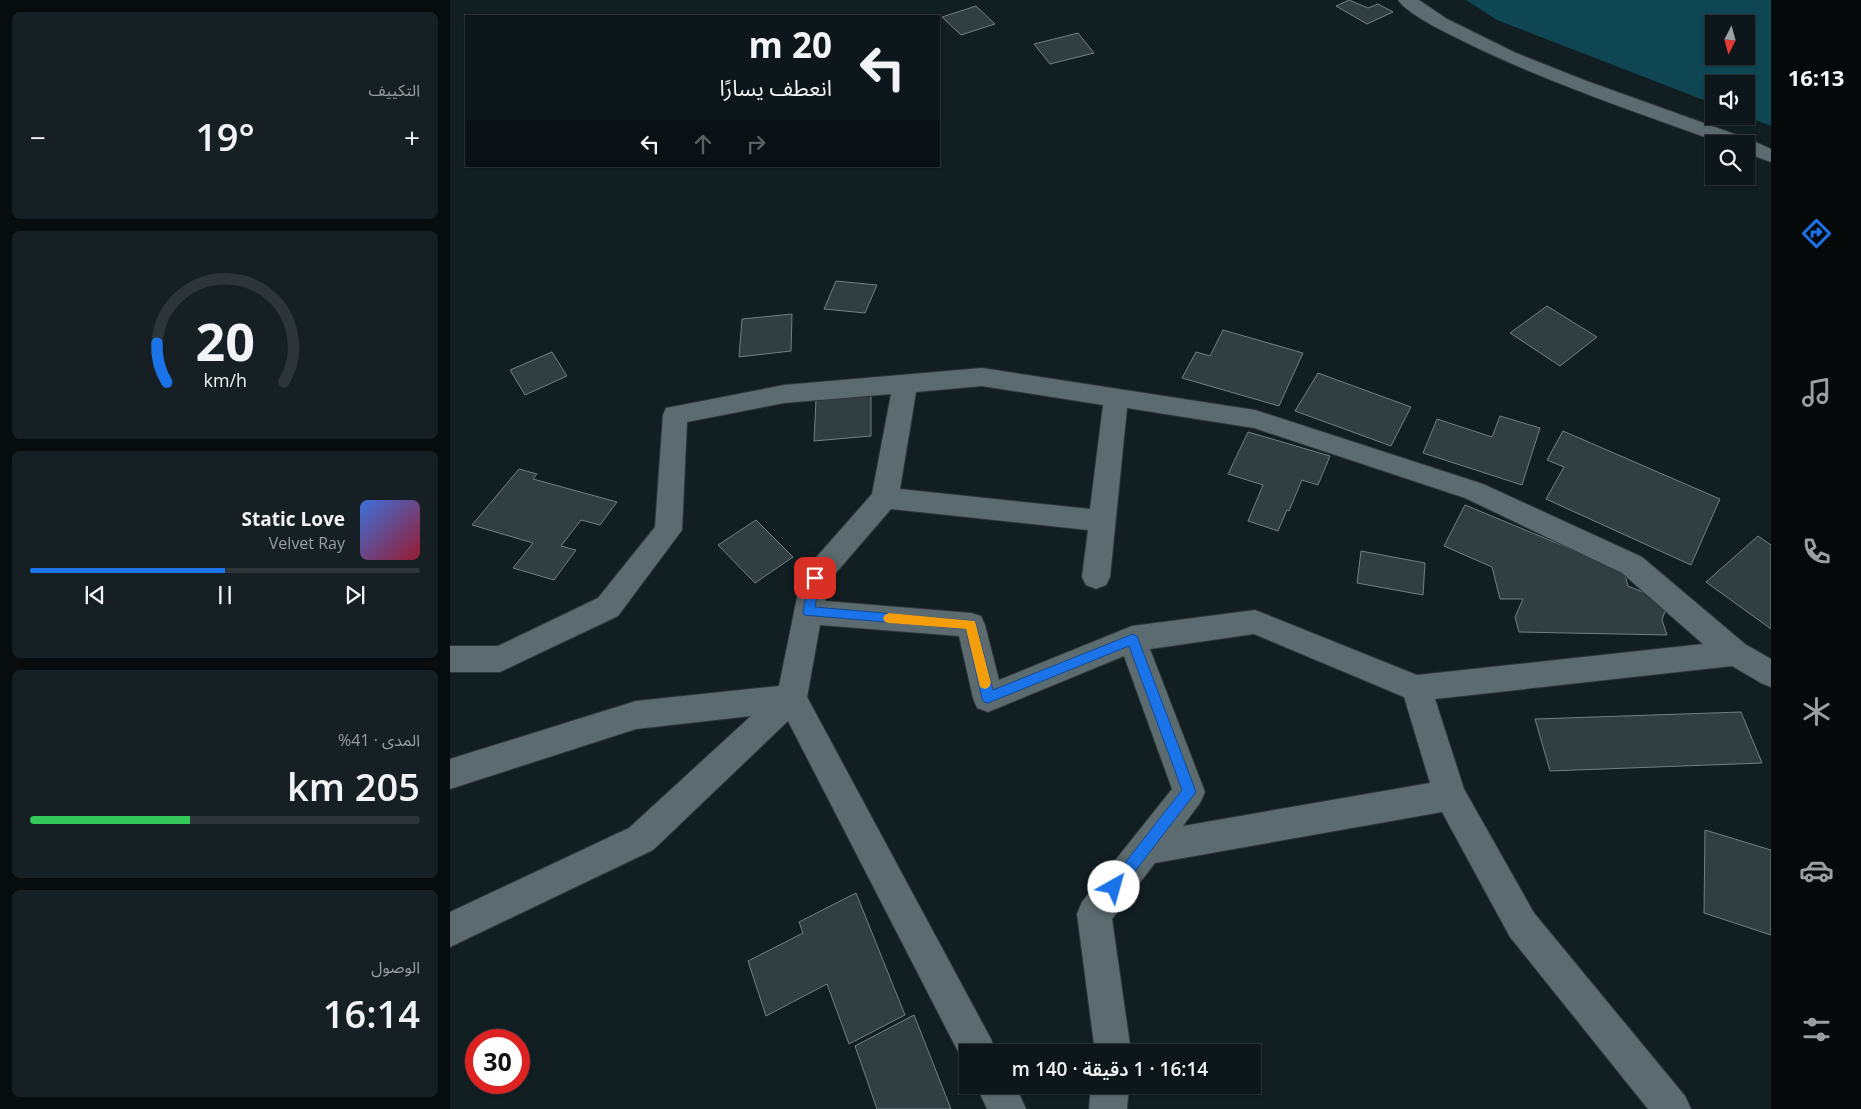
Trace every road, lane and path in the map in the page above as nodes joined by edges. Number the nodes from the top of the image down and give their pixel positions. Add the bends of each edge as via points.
1 (1407, 0) edge
2 (1720, 135) edge
3 (1755, 149) edge
4 (1771, 156) edge
5 (905, 384) junction
6 (1116, 397) junction
7 (885, 498) junction
8 (1102, 521) junction
9 (1096, 578) dead end
10 (809, 612) junction
11 (1132, 639) junction
12 (1734, 653) junction
13 (450, 658) edge
14 (1771, 674) edge
15 (1416, 688) junction
16 (792, 698) junction
17 (450, 774) edge
18 (1450, 796) junction
19 (1146, 848) junction
20 (450, 930) edge
21 (974, 1044) edge
22 (1113, 1044) edge
23 (1000, 1094) edge
24 (1109, 1094) edge
25 (1007, 1109) edge
26 (1108, 1109) edge
27 (1672, 1109) edge

1 - 2 street via 1441,22 1509,56
3 - 4 street
5 - 6 street via 982,377
5 - 7 street
5 - 13 street via 784,394 675,415 668,530 608,607 500,659
6 - 8 street
6 - 12 street via 1255,419 1474,491 1632,565
7 - 8 street
7 - 10 street via 815,578
8 - 9 street
10 - 11 street via 971,625 988,698
10 - 16 street
11 - 15 street via 1255,622
11 - 19 street via 1189,792
12 - 14 street
12 - 15 street
15 - 18 street
16 - 17 street via 636,715
16 - 20 street via 640,839
16 - 21 street
18 - 19 street
18 - 27 street via 1522,925
19 - 22 street via 1094,914
23 - 25 street
24 - 26 street

